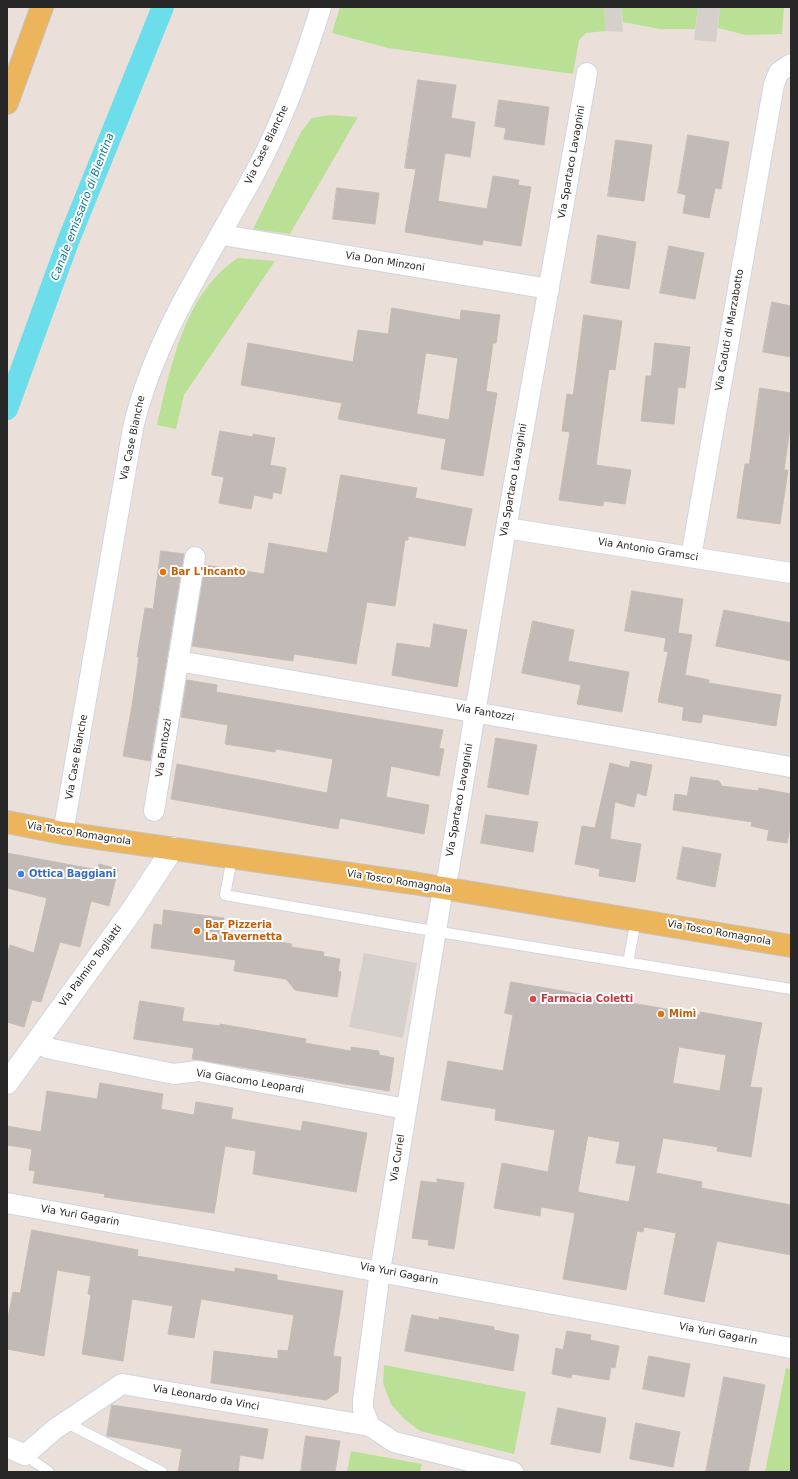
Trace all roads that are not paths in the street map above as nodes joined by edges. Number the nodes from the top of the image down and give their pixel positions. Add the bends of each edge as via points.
1 (42, 7) edge
2 (321, 7) edge
3 (791, 64) edge
4 (587, 73) dead end
5 (7, 103) edge
6 (222, 235) junction
7 (549, 289) junction
8 (506, 528) junction
9 (195, 557) dead end
10 (691, 557) junction
11 (791, 573) edge
12 (178, 661) junction
13 (475, 711) junction
14 (791, 767) edge
15 (154, 811) dead end
16 (7, 822) edge
17 (63, 833) junction
18 (173, 848) junction
19 (232, 858) junction
20 (443, 888) junction
21 (636, 919) junction
22 (436, 932) junction
23 (791, 946) edge
24 (628, 963) junction
25 (791, 989) edge
26 (47, 1048) dead end
27 (12, 1076) edge
28 (406, 1109) junction
29 (7, 1203) edge
30 (380, 1271) junction
31 (791, 1348) edge
32 (61, 1426) junction
33 (370, 1426) junction
34 (7, 1448) edge
35 (25, 1455) junction
36 (49, 1472) edge
37 (162, 1472) edge
38 (513, 1472) edge

1 - 5 main road
2 - 6 street, Via Case Bianche via 293,92 259,166
3 - 10 street, Via Caduti di Marzabotto via 775,78
4 - 7 street, Via Spartaco Lavagnini
6 - 7 street, Via Don Minzoni
6 - 17 street, Via Case Bianche via 184,296 160,346 138,408
7 - 8 street, Via Spartaco Lavagnini
8 - 10 street, Via Antonio Gramsci
8 - 13 street, Via Spartaco Lavagnini
9 - 12 street, Via Fantozzi
10 - 11 street, Via Antonio Gramsci
12 - 13 street, Via Fantozzi
12 - 15 street, Via Fantozzi
13 - 14 street, Via Fantozzi
13 - 20 street, Via Spartaco Lavagnini via 448,874
16 - 17 main road, Via Tosco Romagnola
17 - 18 main road, Via Tosco Romagnola
18 - 19 main road, Via Tosco Romagnola
18 - 27 main road, Via Palmiro Togliatti via 133,909
19 - 20 main road, Via Tosco Romagnola
19 - 22 lane via 225,895
20 - 21 main road, Via Tosco Romagnola
20 - 22 street, Via Curiel
21 - 23 main road, Via Tosco Romagnola
21 - 24 lane
22 - 24 lane
22 - 28 street, Via Curiel
24 - 25 lane
26 - 28 street, Via Giacomo Leopardi via 174,1074 198,1072
28 - 30 street, Via Curiel
29 - 30 street, Via Yuri Gagarin
30 - 31 street, Via Yuri Gagarin
30 - 33 street, Via Curiel via 363,1401 363,1409
32 - 33 street, Via Leonardo da Vinci via 122,1384
32 - 35 street, Via Leonardo da Vinci
32 - 37 lane
33 - 38 street via 394,1442
34 - 35 street
35 - 36 lane

